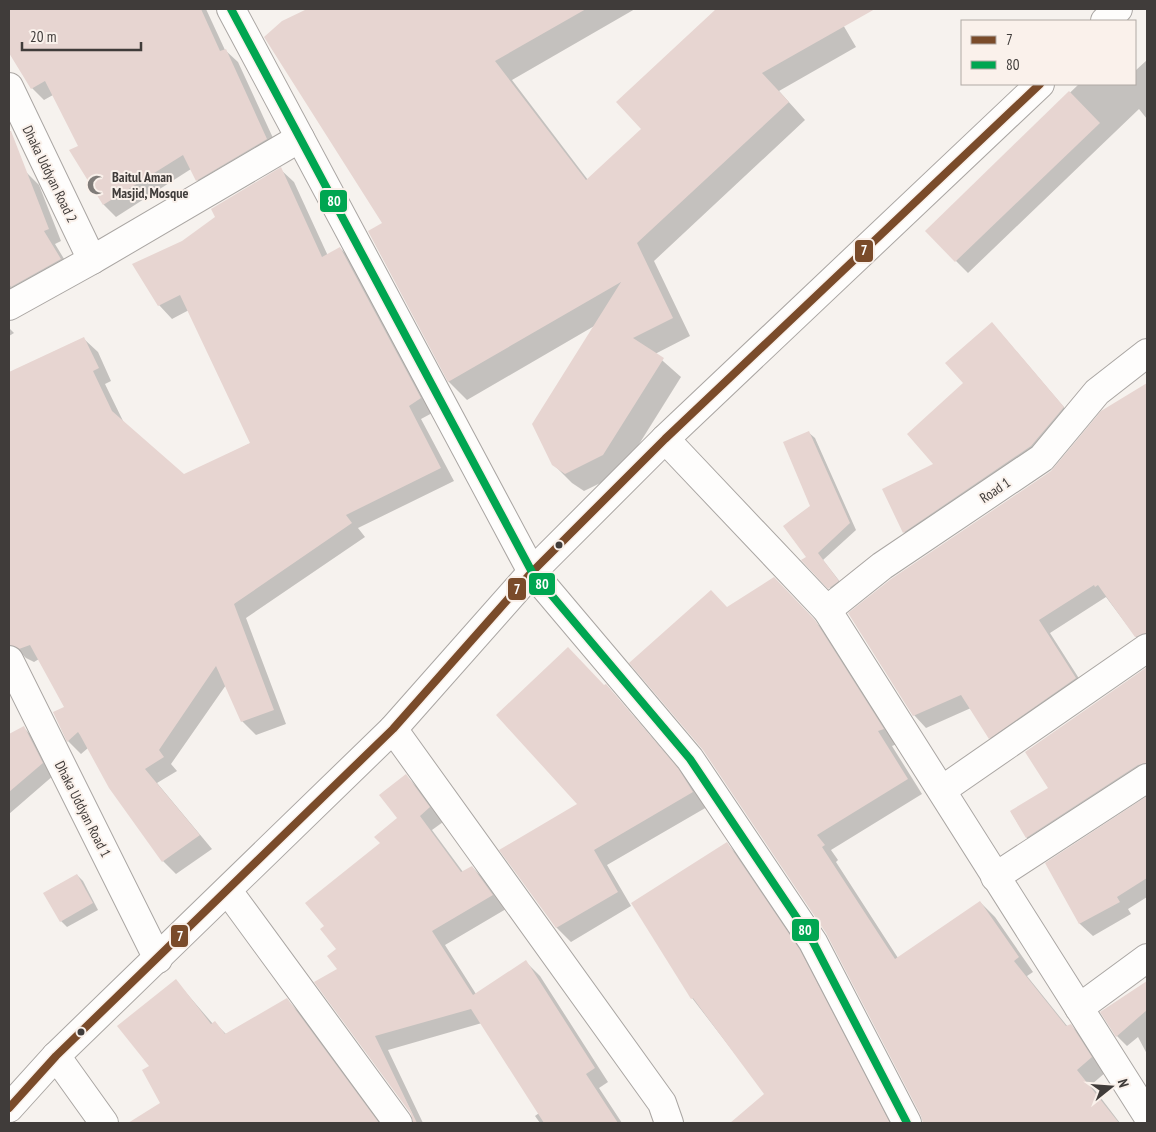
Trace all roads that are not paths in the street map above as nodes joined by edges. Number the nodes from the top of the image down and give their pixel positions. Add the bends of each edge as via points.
1 (1118, 9) edge
2 (233, 10) edge
3 (1106, 20) edge
4 (1039, 85) edge
5 (9, 87) edge
6 (300, 138) junction
7 (92, 260) junction
8 (9, 306) edge
9 (1147, 353) edge
10 (665, 440) junction
11 (532, 572) junction
12 (827, 610) junction
13 (1147, 648) edge
14 (9, 660) edge
15 (393, 729) junction
16 (1147, 778) edge
17 (942, 790) junction
18 (995, 877) junction
19 (228, 891) junction
20 (1147, 958) edge
21 (158, 959) junction
22 (1080, 1008) junction
23 (56, 1056) junction
24 (9, 1108) edge
25 (1147, 1115) edge
26 (104, 1123) edge
27 (398, 1123) edge
28 (669, 1123) edge
29 (907, 1123) edge

1 - 3 main road
2 - 6 main road
4 - 10 main road
5 - 7 main road, Dhaka Uddyan Road 2
6 - 7 main road
6 - 11 main road
7 - 8 main road
9 - 12 main road, Road 1 via 1097,392 1042,458 882,566
10 - 11 main road
10 - 12 main road
11 - 15 main road
11 - 29 main road via 690,759 813,942
12 - 17 main road
13 - 17 main road
14 - 21 main road, Dhaka Uddyan Road 1
15 - 19 main road
15 - 28 main road via 662,1103
16 - 18 main road
17 - 18 main road
18 - 22 main road
19 - 21 main road
19 - 27 main road
20 - 22 main road
21 - 23 main road
22 - 25 main road
23 - 24 main road
23 - 26 main road

